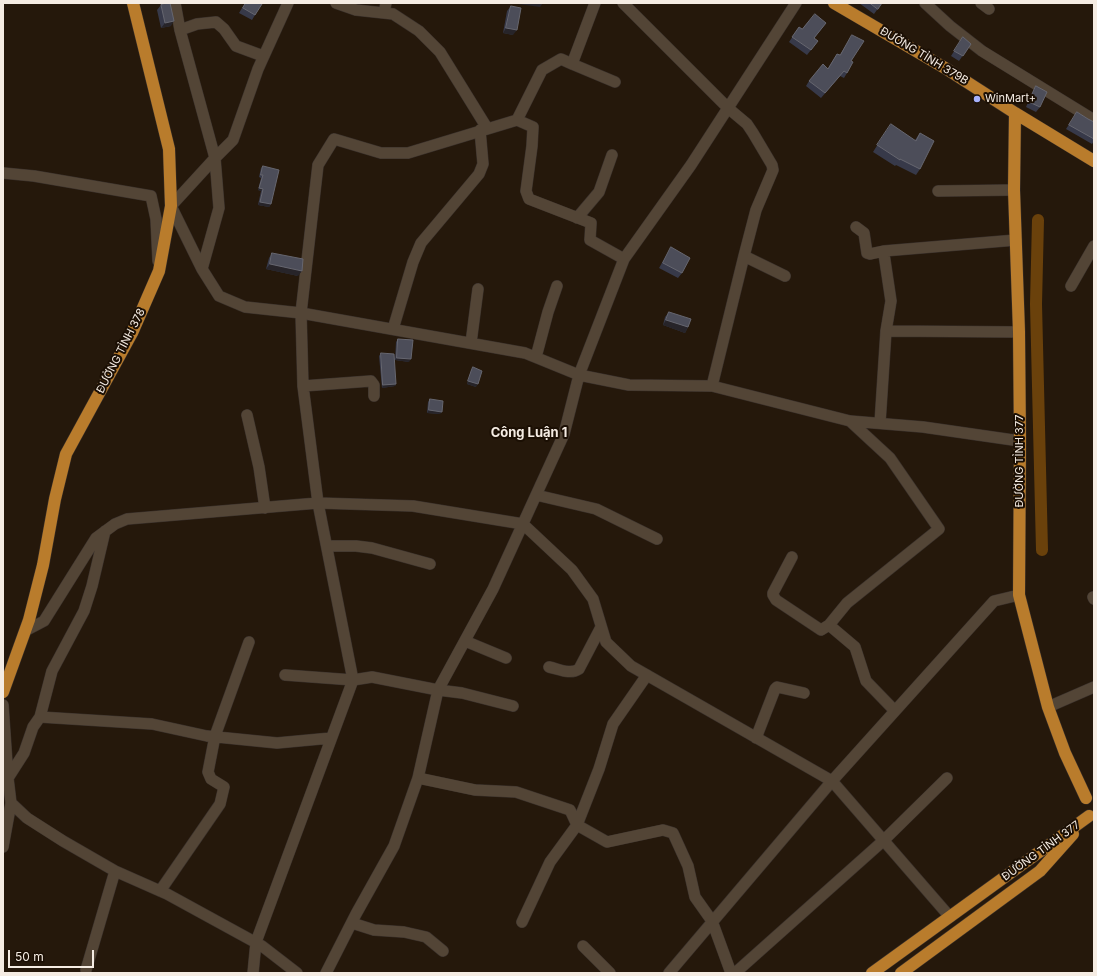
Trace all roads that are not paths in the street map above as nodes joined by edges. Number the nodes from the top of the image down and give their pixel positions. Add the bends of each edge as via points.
1 (133, 3) edge
2 (175, 3) edge
3 (288, 3) edge
4 (336, 3) edge
5 (595, 3) edge
6 (623, 3) edge
7 (796, 3) edge
8 (834, 3) edge
9 (931, 5) edge
10 (385, 8) edge
11 (180, 30) junction
12 (263, 56) junction
13 (572, 64) junction
14 (615, 82) dead end
15 (728, 108) junction
16 (1015, 114) junction
17 (517, 120) junction
18 (1094, 120) edge
19 (484, 129) junction
20 (612, 155) dead end
21 (215, 158) junction
22 (1094, 161) edge
23 (3, 173) edge
24 (1014, 190) junction
25 (938, 191) dead end
26 (171, 206) junction
27 (577, 218) junction
28 (856, 227) dead end
29 (1016, 240) junction
30 (1094, 246) edge
31 (884, 251) junction
32 (744, 256) junction
33 (624, 259) junction
34 (202, 270) junction
35 (159, 271) junction
36 (785, 276) dead end
37 (557, 286) dead end
38 (1070, 286) dead end
39 (478, 289) dead end
40 (301, 313) junction
41 (394, 329) junction
42 (886, 331) junction
43 (1019, 332) junction
44 (471, 343) junction
45 (536, 357) junction
46 (579, 374) junction
47 (303, 386) junction
48 (712, 386) junction
49 (374, 396) dead end
50 (247, 414) dead end
51 (850, 421) junction
52 (880, 423) junction
53 (1020, 441) junction
54 (536, 496) junction
55 (318, 503) junction
56 (265, 508) junction
57 (523, 524) junction
58 (106, 531) junction
59 (657, 539) dead end
60 (326, 546) junction
61 (792, 556) dead end
62 (430, 564) dead end
63 (1019, 595) junction
64 (829, 624) junction
65 (601, 627) junction
66 (25, 631) junction
67 (466, 641) junction
68 (249, 642) dead end
69 (506, 658) dead end
70 (549, 667) dead end
71 (285, 675) dead end
72 (647, 675) junction
73 (353, 680) junction
74 (1094, 687) edge
75 (438, 690) junction
76 (3, 692) edge
77 (804, 693) dead end
78 (3, 705) edge
79 (513, 706) dead end
80 (1048, 707) junction
81 (895, 710) junction
82 (40, 717) junction
83 (215, 736) junction
84 (331, 738) junction
85 (756, 738) junction
86 (8, 778) junction
87 (418, 778) junction
88 (947, 778) dead end
89 (832, 781) junction
90 (1090, 795) edge
91 (11, 803) junction
92 (1092, 818) edge
93 (577, 825) junction
94 (884, 841) junction
95 (3, 847) edge
96 (115, 871) junction
97 (160, 891) junction
98 (950, 918) junction
99 (712, 921) junction
100 (522, 922) dead end
101 (352, 923) junction
102 (256, 942) junction
103 (583, 946) dead end
104 (443, 951) dead end
105 (86, 970) dead end
106 (253, 973) edge
107 (297, 973) edge
108 (326, 973) edge
109 (610, 973) edge
110 (670, 973) edge
111 (730, 973) edge
112 (736, 973) edge
113 (872, 973) edge
114 (901, 973) edge

1 - 26 main road, ĐƯỜNG TỈNH 378 via 169,149
2 - 11 street
3 - 12 street
4 - 10 street via 356,10
5 - 13 street
6 - 15 street
7 - 15 street
8 - 16 main road, ĐƯỜNG TỈNH 379B via 945,68
9 - 18 street via 950,26 982,51
10 - 19 street via 420,31 440,52
11 - 12 street via 197,24 216,22 224,28 236,46
11 - 21 street
12 - 21 street via 233,140
13 - 14 street
13 - 17 street via 561,59 542,70
15 - 32 street via 747,124 773,170 756,210
15 - 33 street
16 - 22 main road, ĐƯỜNG TỈNH 379B
16 - 24 main road, ĐƯỜNG TỈNH 377
17 - 19 street
17 - 27 street via 533,127 526,192 529,199
19 - 40 street via 408,153 381,153 334,139 318,165
19 - 41 street via 483,164 479,174 421,243
20 - 27 street via 599,192
21 - 26 street
21 - 34 street via 219,208
23 - 35 street via 151,196 156,219
24 - 25 street
24 - 29 main road, ĐƯỜNG TỈNH 377
26 - 34 street
26 - 35 main road, ĐƯỜNG TỈNH 378
27 - 33 street via 591,223 590,240
28 - 31 street via 864,233 867,253
29 - 31 street
29 - 43 main road, ĐƯỜNG TỈNH 377
30 - 38 street
31 - 42 street via 891,301
32 - 36 street
32 - 48 street
33 - 46 street
34 - 40 street via 219,296 245,306
35 - 66 main road, ĐƯỜNG TỈNH 378 via 132,333 66,454 43,565
37 - 45 street
39 - 44 street
40 - 41 street
40 - 47 street
41 - 44 street
42 - 43 street
42 - 52 street
43 - 53 main road, ĐƯỜNG TỈNH 377
44 - 45 street
45 - 46 street
46 - 48 street via 629,385
46 - 54 street via 564,434
47 - 49 street via 371,381 374,385
47 - 55 street
48 - 51 street
50 - 56 street
51 - 52 street
51 - 64 street via 890,458 939,529 847,603
52 - 53 street
53 - 63 main road, ĐƯỜNG TỈNH 377
54 - 57 street
54 - 59 street via 596,509
55 - 56 street
55 - 57 street via 413,506
55 - 60 street
56 - 58 street via 128,519
57 - 65 street via 572,570 593,599
57 - 67 street
58 - 66 street via 96,538 44,621
58 - 82 street via 84,611 52,671
60 - 62 street via 372,548
60 - 73 street
61 - 64 street via 773,593 774,598 818,629 823,629
63 - 80 main road, ĐƯỜNG TỈNH 377
63 - 81 street via 994,601
64 - 81 street via 855,647 866,681
65 - 70 street via 579,669 569,672
65 - 72 street via 606,642 631,666
66 - 76 main road, ĐƯỜNG TỈNH 378
67 - 69 street
67 - 75 street
68 - 83 street
71 - 73 street
72 - 85 street
72 - 93 street via 613,724
73 - 75 street via 372,677
73 - 84 street
74 - 80 street
75 - 79 street via 462,693
75 - 87 street
77 - 85 street via 777,687
78 - 86 street
80 - 90 main road, ĐƯỜNG TỈNH 377 via 1065,753
81 - 89 street
82 - 83 street via 152,724
82 - 86 street via 33,727 24,753
83 - 84 street via 277,743
83 - 97 street via 208,772 211,780 224,787 220,804
84 - 102 street
85 - 89 street
86 - 91 street
87 - 93 street via 475,790 516,792 570,810
87 - 101 street via 394,846
88 - 94 street
89 - 94 street
89 - 99 street
90 - 92 main road, ĐƯỜNG TỈNH 377 via 1084,804 1085,810
91 - 95 street
91 - 96 street via 27,818
92 - 98 main road, ĐƯỜNG TỈNH 377
92 - 114 main road, ĐƯỜNG TỈNH 377 via 1040,871
93 - 99 street via 607,842 663,830 673,833 688,866 695,897
93 - 100 street via 550,862
94 - 98 street
94 - 112 street
96 - 97 street
96 - 105 street
97 - 102 street
98 - 113 main road, ĐƯỜNG TỈNH 377
99 - 110 street
99 - 111 street
101 - 104 street via 374,930 404,932 426,937
101 - 108 street
102 - 106 street
102 - 107 street
103 - 109 street

